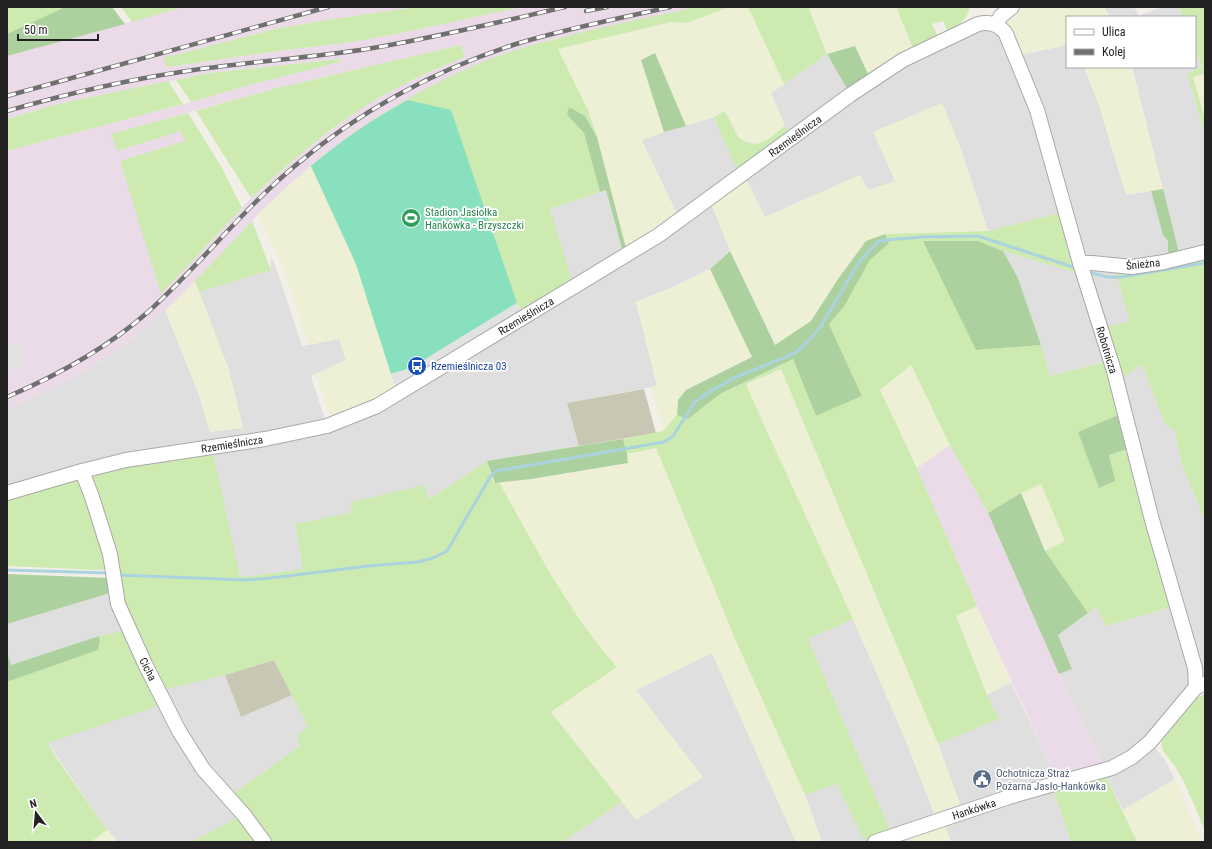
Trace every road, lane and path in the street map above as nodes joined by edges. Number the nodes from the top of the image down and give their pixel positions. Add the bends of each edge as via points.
1 (1012, 7) edge
2 (995, 24) junction
3 (1205, 252) edge
4 (1080, 263) junction
5 (82, 471) junction
6 (7, 493) edge
7 (1201, 685) edge
8 (264, 842) edge
9 (875, 842) edge

1 - 2 street
2 - 4 street, Robotnicza via 1006,34 1037,110
2 - 5 street, Rzemieślnicza via 978,24 902,60 659,235 377,406 327,426 264,440 126,460
3 - 4 street, Śnieżna via 1132,267
4 - 7 street, Robotnicza via 1114,372 1152,520
5 - 6 street, Rzemieślnicza
5 - 8 street, Cicha via 110,554 118,604 145,664 179,731 203,769
7 - 9 street, Hankówka via 1150,742 1132,757 1112,768 1009,797

